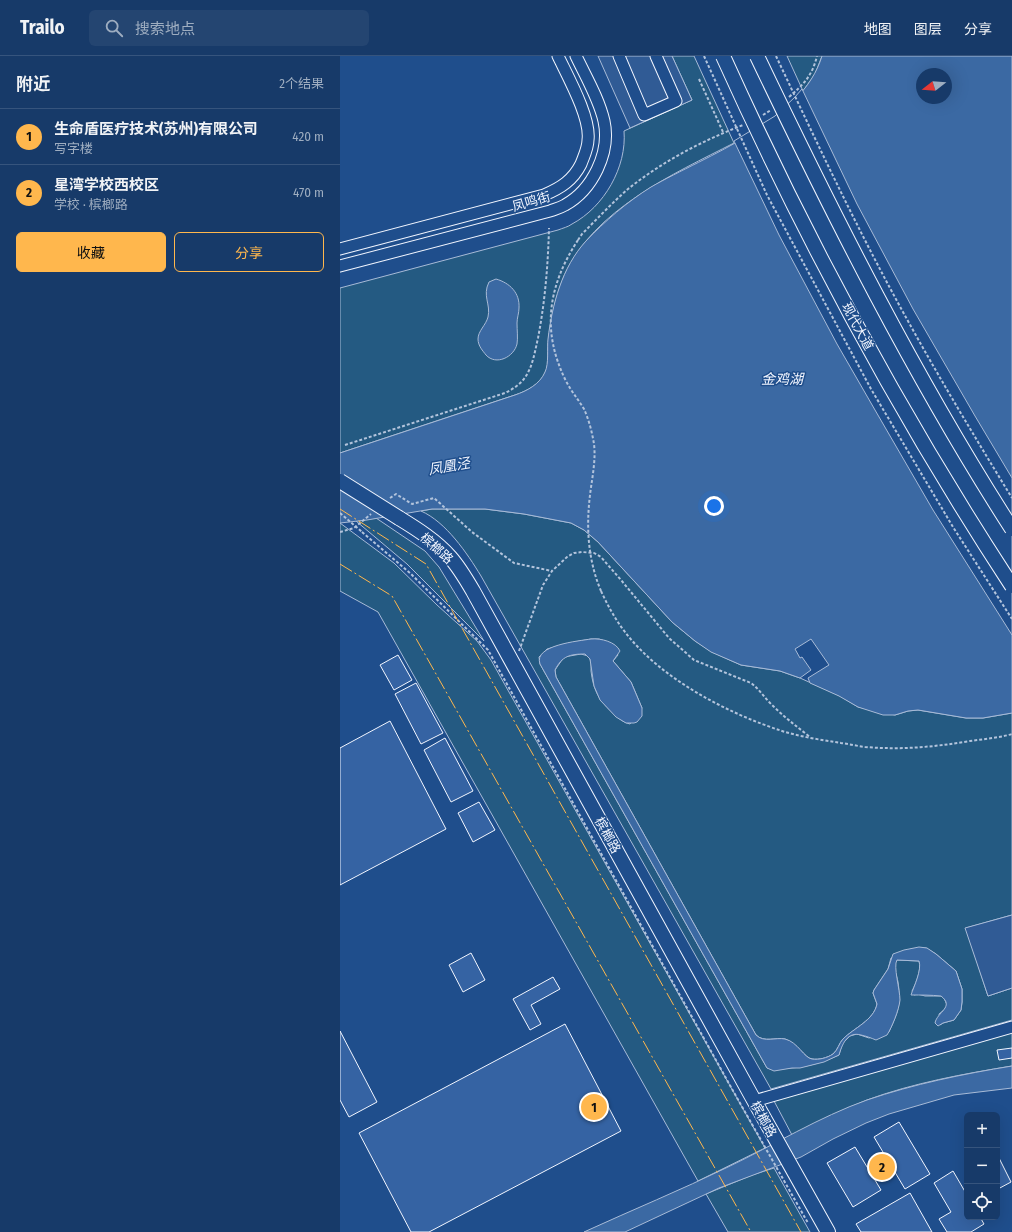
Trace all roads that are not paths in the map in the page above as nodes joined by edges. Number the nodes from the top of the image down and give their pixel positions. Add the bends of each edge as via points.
1 (558, 56) edge
2 (576, 56) edge
3 (619, 56) edge
4 (656, 56) edge
5 (723, 56) edge
6 (757, 56) edge
7 (340, 248) edge
8 (340, 266) edge
9 (340, 481) edge
10 (1012, 529) edge
11 (1012, 586) edge
12 (1012, 1027) edge
13 (754, 1101) junction
14 (828, 1232) edge

1 - 7 street, 凤鸣街 via 588,127 586,154 569,181 558,190 544,195
2 - 8 street, 凤鸣街 via 601,111 606,137 596,172 577,197 564,206 550,211
3 - 4 street via 644,115 676,101
5 - 11 main road, 现代大道, bridge via 773,163 869,348 944,478
6 - 10 main road, bridge via 800,147 900,339
9 - 13 main road, 槟榔路, bridge via 436,544 459,568
12 - 13 street
13 - 14 main road, 槟榔路 via 770,1143

